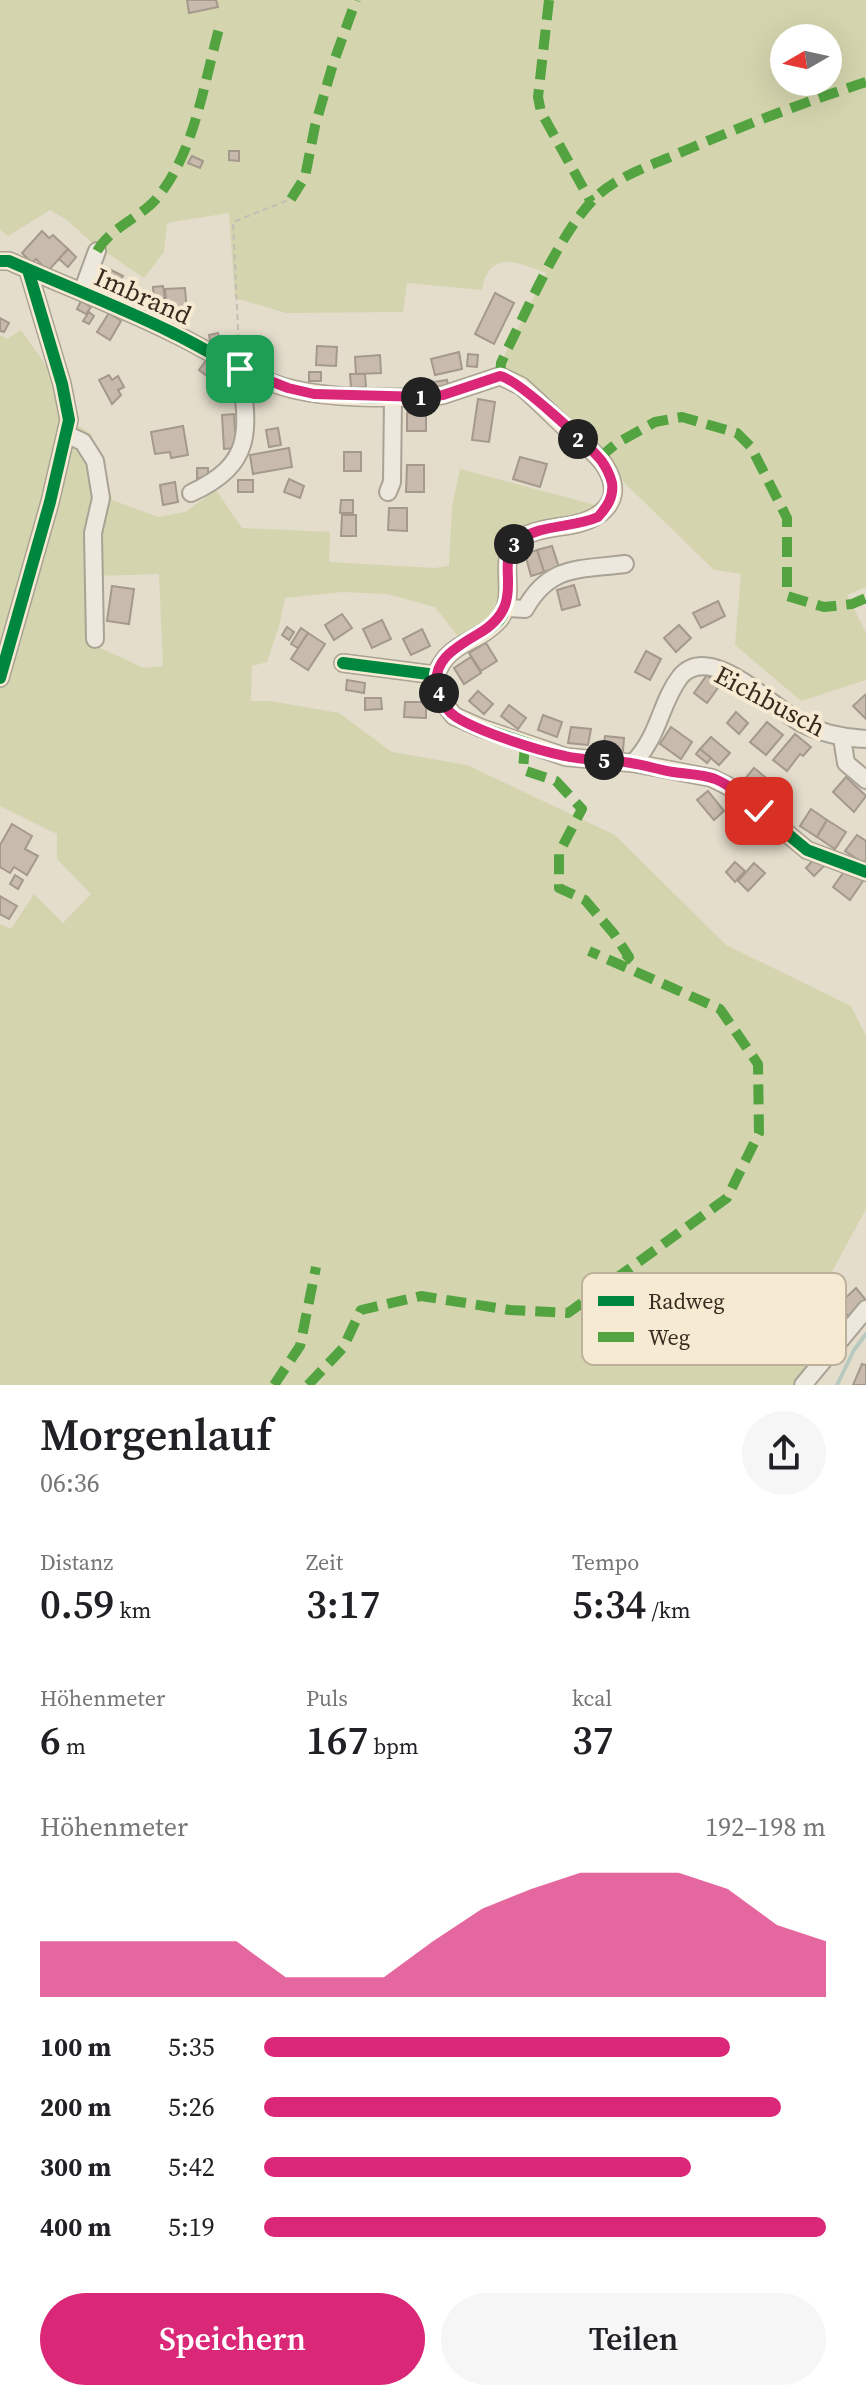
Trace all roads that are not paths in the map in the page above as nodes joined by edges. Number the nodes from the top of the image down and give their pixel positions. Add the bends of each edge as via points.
1 (97, 251) dead end
2 (0, 261) edge
3 (28, 270) junction
4 (82, 292) junction
5 (240, 369) junction
6 (393, 398) junction
7 (68, 435) junction
8 (388, 492) dead end
9 (191, 493) dead end
10 (625, 564) dead end
11 (506, 608) junction
12 (95, 639) dead end
13 (343, 663) dead end
14 (436, 675) junction
15 (0, 678) edge
16 (842, 738) junction
17 (866, 739) edge
18 (633, 763) junction
19 (866, 780) edge
20 (866, 872) edge
21 (866, 1309) edge
22 (846, 1333) edge
23 (820, 1365) edge
24 (803, 1385) edge

1 - 4 street
2 - 3 street, Imbrand
3 - 4 street, Imbrand
3 - 7 street via 66,402
4 - 5 street, Imbrand
5 - 6 street, Imbrand via 314,394
5 - 9 street via 246,411 241,451 217,481
6 - 8 street
6 - 11 street, Imbrand via 443,395 508,377 605,466 612,493 598,517 514,543
7 - 12 street via 83,442 95,461 101,498 93,533
7 - 15 street
10 - 11 street via 567,571 545,581 525,609
11 - 14 street via 492,626 449,653
13 - 14 street
14 - 18 street via 443,702 467,722 566,757
16 - 17 street, Eichbusch
16 - 18 street, Eichbusch via 803,724 715,666 696,666 681,675 646,749
16 - 19 street via 846,763
18 - 20 street via 712,778 732,788 807,850
21 - 22 street
23 - 24 street

